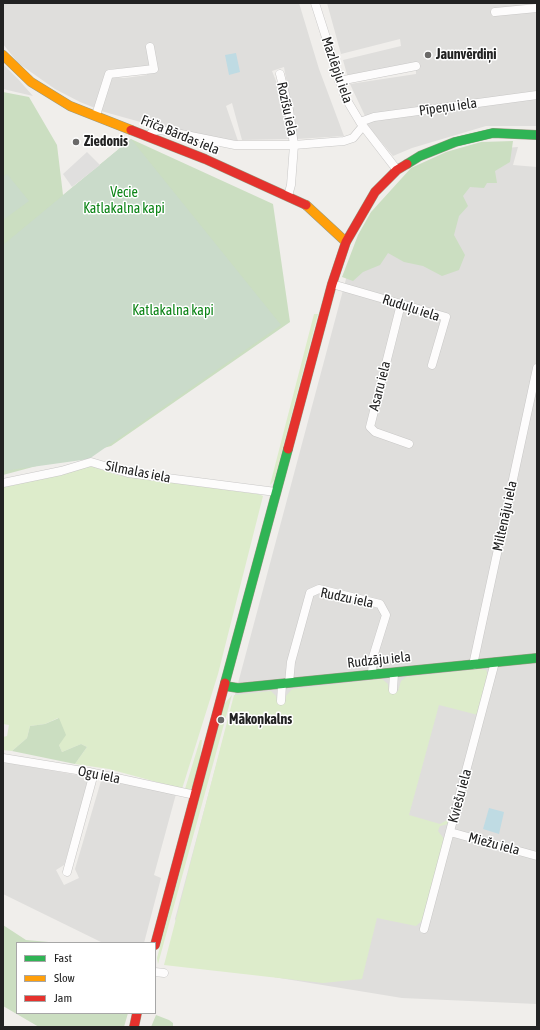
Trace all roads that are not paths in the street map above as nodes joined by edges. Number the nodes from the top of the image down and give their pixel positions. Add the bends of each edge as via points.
1 (315, 3) edge
2 (537, 8) edge
3 (495, 12) dead end
4 (150, 47) dead end
5 (3, 55) edge
6 (416, 66) dead end
7 (280, 74) dead end
8 (339, 81) junction
9 (537, 95) edge
10 (96, 115) junction
11 (362, 124) junction
12 (537, 135) edge
13 (148, 137) junction
14 (294, 145) junction
15 (397, 170) junction
16 (288, 196) junction
17 (346, 242) junction
18 (332, 284) junction
19 (401, 304) junction
20 (432, 365) dead end
21 (537, 368) edge
22 (409, 444) dead end
23 (3, 483) edge
24 (276, 492) junction
25 (537, 658) edge
26 (495, 662) junction
27 (472, 665) junction
28 (394, 673) junction
29 (372, 675) junction
30 (286, 683) junction
31 (224, 686) junction
32 (393, 690) dead end
33 (281, 701) dead end
34 (3, 758) edge
35 (94, 773) junction
36 (195, 795) junction
37 (450, 832) junction
38 (537, 856) edge
39 (67, 872) dead end
40 (424, 929) dead end
41 (156, 942) edge
42 (156, 972) edge
43 (164, 973) dead end
44 (137, 1014) edge
45 (134, 1027) edge

1 - 8 street, Mazlēpju iela
2 - 3 street
4 - 10 street via 154,69 109,74
5 - 10 main road, Friča Bārdas iela via 31,82 51,96
6 - 8 street
7 - 14 street, Rozīšu iela
8 - 11 street, Mazlēpju iela via 345,97
9 - 11 street, Pīpeņu iela via 374,117
10 - 13 main road, Friča Bārdas iela
11 - 14 street via 353,138 344,141
11 - 15 street, Mazlēpju iela
12 - 15 main road via 493,133 474,137 420,156
13 - 14 street via 153,131 161,130 235,145
13 - 16 main road, Friča Bārdas iela
14 - 16 street, Rozīšu iela
15 - 17 main road via 371,198
16 - 17 main road, Friča Bārdas iela via 313,210
17 - 18 main road
18 - 19 street, Ruduļu iela
18 - 24 main road
19 - 20 street, Ruduļu iela via 446,317
19 - 22 street, Asaru iela via 370,427 375,432
21 - 27 street, Miltenāju iela
23 - 24 street, Silmalas iela via 55,473 91,462 128,473
24 - 31 main road
25 - 26 main road, Rudzāju iela
26 - 27 main road, Rudzāju iela
26 - 37 street, Kviešu iela
27 - 28 main road, Rudzāju iela
28 - 29 main road, Rudzāju iela
28 - 32 street
29 - 30 main road, Rudzāju iela
29 - 30 street, Rudzu iela via 373,657 386,614 380,604 319,589 310,593
30 - 31 main road, Rudzāju iela via 235,688
30 - 33 street
31 - 36 main road
34 - 35 street, Ogu iela
35 - 36 street, Ogu iela
35 - 39 street
36 - 41 main road
37 - 38 street, Miežu iela
37 - 40 street, Kviešu iela
42 - 43 street
44 - 45 main road

